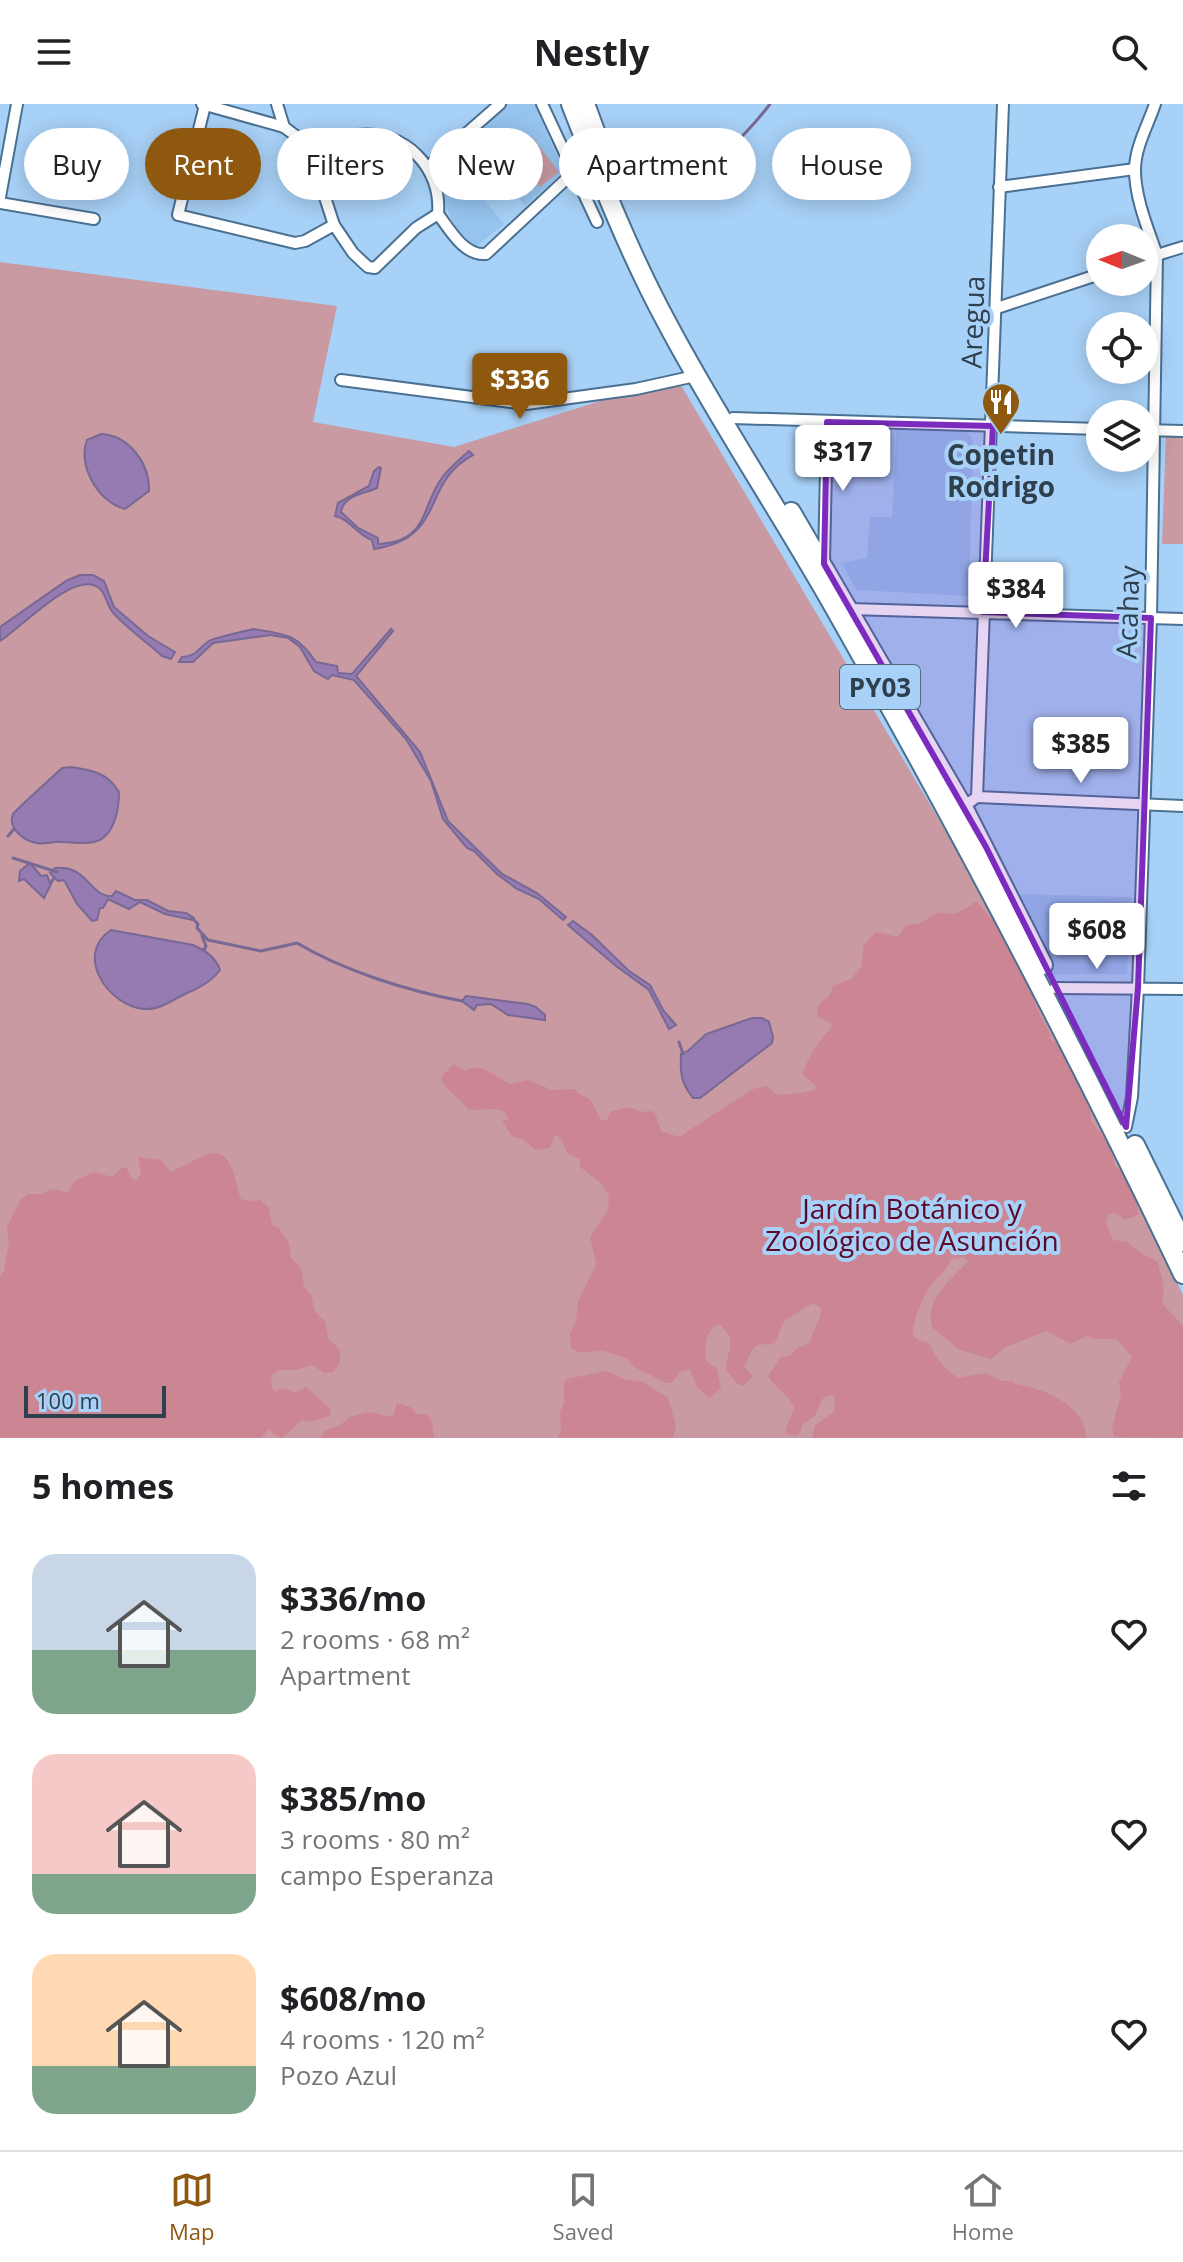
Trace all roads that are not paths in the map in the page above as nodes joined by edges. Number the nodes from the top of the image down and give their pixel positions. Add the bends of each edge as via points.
1 (17, 104) edge
2 (277, 104) edge
3 (500, 104) edge
4 (542, 104) edge
5 (571, 104) edge
6 (585, 104) edge
7 (1003, 104) edge
8 (1155, 104) edge
9 (203, 105) edge
10 (284, 127) joint
11 (473, 128) edge
12 (580, 128) edge
13 (559, 140) edge
14 (413, 153) edge
15 (429, 166) edge
16 (1135, 169) junction
17 (559, 186) edge
18 (999, 187) junction
19 (0, 200) edge
20 (326, 200) edge
21 (438, 200) edge
22 (587, 200) edge
23 (610, 200) edge
24 (438, 214) junction
25 (94, 219) dead end
26 (597, 222) dead end
27 (1147, 224) edge
28 (334, 225) junction
29 (1183, 247) edge
30 (1158, 255) edge
31 (1086, 279) edge
32 (1155, 296) edge
33 (997, 308) junction
34 (695, 376) junction
35 (341, 380) dead end
36 (1150, 400) edge
37 (733, 418) junction
38 (827, 422) junction
39 (993, 426) junction
40 (1086, 429) edge
41 (1158, 430) edge
42 (1183, 431) edge
43 (1149, 472) edge
44 (824, 564) junction
45 (850, 609) junction
46 (983, 612) junction
47 (1151, 618) junction
48 (1183, 619) edge
49 (1144, 804) junction
50 (964, 806) junction
51 (1183, 806) edge
52 (1055, 988) junction
53 (1138, 988) junction
54 (1183, 989) edge
55 (1126, 1127) junction
56 (1183, 1242) edge
57 (1183, 1274) edge

1 - 19 street
2 - 10 street
3 - 11 street
4 - 13 street
5 - 12 highway, PY03
6 - 37 highway, PY03 via 656,281
7 - 18 street, Aregua
8 - 16 street, Acahay
9 - 10 street
9 - 28 street via 178,215 295,243
14 - 15 street
16 - 18 street
16 - 27 street, Acahay
17 - 24 street via 486,254 471,252
18 - 33 street, Aregua
19 - 25 street
20 - 28 street
21 - 24 street
22 - 26 street
23 - 34 highway, PY03
24 - 28 street via 375,268 353,253
29 - 30 street
31 - 33 street
32 - 36 street, Acahay
33 - 39 street, Aregua
34 - 35 street via 526,404
34 - 50 highway, PY03 via 838,613
37 - 38 street
37 - 44 highway, PY03
38 - 39 street
38 - 44 street
39 - 40 street
39 - 46 street, Aregua
41 - 42 street
43 - 47 street, Acahay
44 - 45 highway, PY03
45 - 46 street
45 - 50 highway, PY03
46 - 47 street
46 - 50 street, Aregua
47 - 48 street
47 - 49 street, Acahay
49 - 50 street
49 - 51 street
49 - 53 street, Acahay
50 - 52 highway, PY03
50 - 57 highway, PY03
52 - 53 street
52 - 55 highway, PY03
53 - 54 street
53 - 55 street, Acahay
55 - 56 highway, PY03

